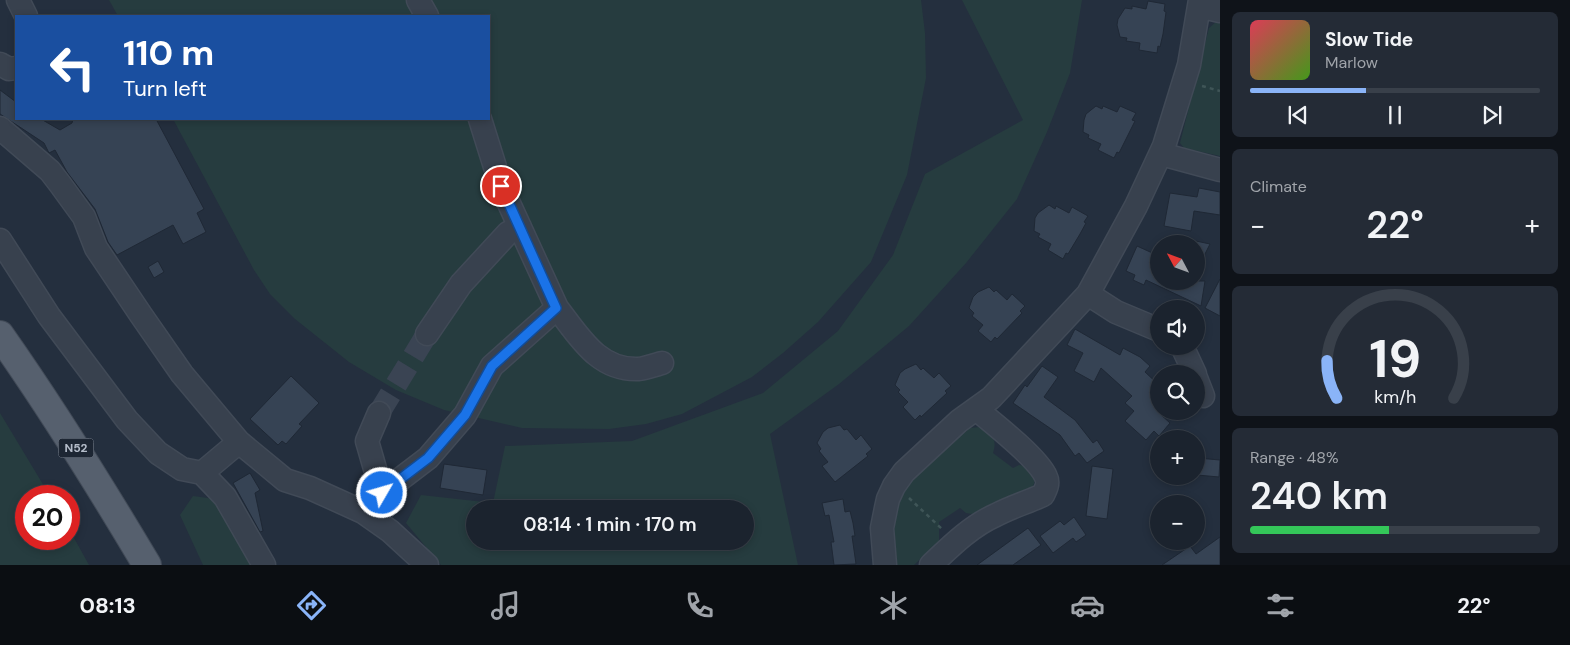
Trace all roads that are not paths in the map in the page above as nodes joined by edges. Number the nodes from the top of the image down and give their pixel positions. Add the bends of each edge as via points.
1 (18, 0) edge
2 (418, 0) edge
3 (1206, 7) edge
4 (26, 15) edge
5 (426, 15) edge
6 (0, 64) edge
7 (15, 68) edge
8 (480, 120) edge
9 (0, 128) edge
10 (1160, 154) junction
11 (1220, 170) edge
12 (520, 227) junction
13 (0, 240) edge
14 (1088, 294) junction
15 (556, 308) junction
16 (1150, 326) edge
17 (0, 334) edge
18 (427, 334) tunnel mouth
19 (662, 363) dead end
20 (976, 409) junction
21 (379, 413) tunnel mouth
22 (239, 442) junction
23 (202, 472) junction
24 (382, 493) junction
25 (370, 517) junction
26 (147, 565) edge
27 (264, 565) edge
28 (427, 565) edge
29 (885, 565) edge
30 (931, 565) edge

1 - 4 street
2 - 5 street
3 - 10 street
6 - 7 street
8 - 12 street via 501,186
9 - 22 street via 50,171 60,184 84,217 96,248 141,316 182,374
10 - 11 street
10 - 14 street
12 - 15 street
12 - 18 street via 508,233 461,284
13 - 23 street via 49,316 127,420 158,454 182,469
14 - 16 street via 1116,312
14 - 20 street via 991,398
15 - 19 street via 590,350 611,365 639,369
15 - 24 street via 492,366 465,415 428,458
17 - 26 main road, N52 via 45,399
20 - 29 street via 914,461 894,486 882,528
20 - 30 street via 1040,467 1048,486 1043,495 976,526
21 - 24 street via 367,441
22 - 23 street
22 - 25 street via 286,480
23 - 27 street via 225,497
24 - 25 street
25 - 28 street

